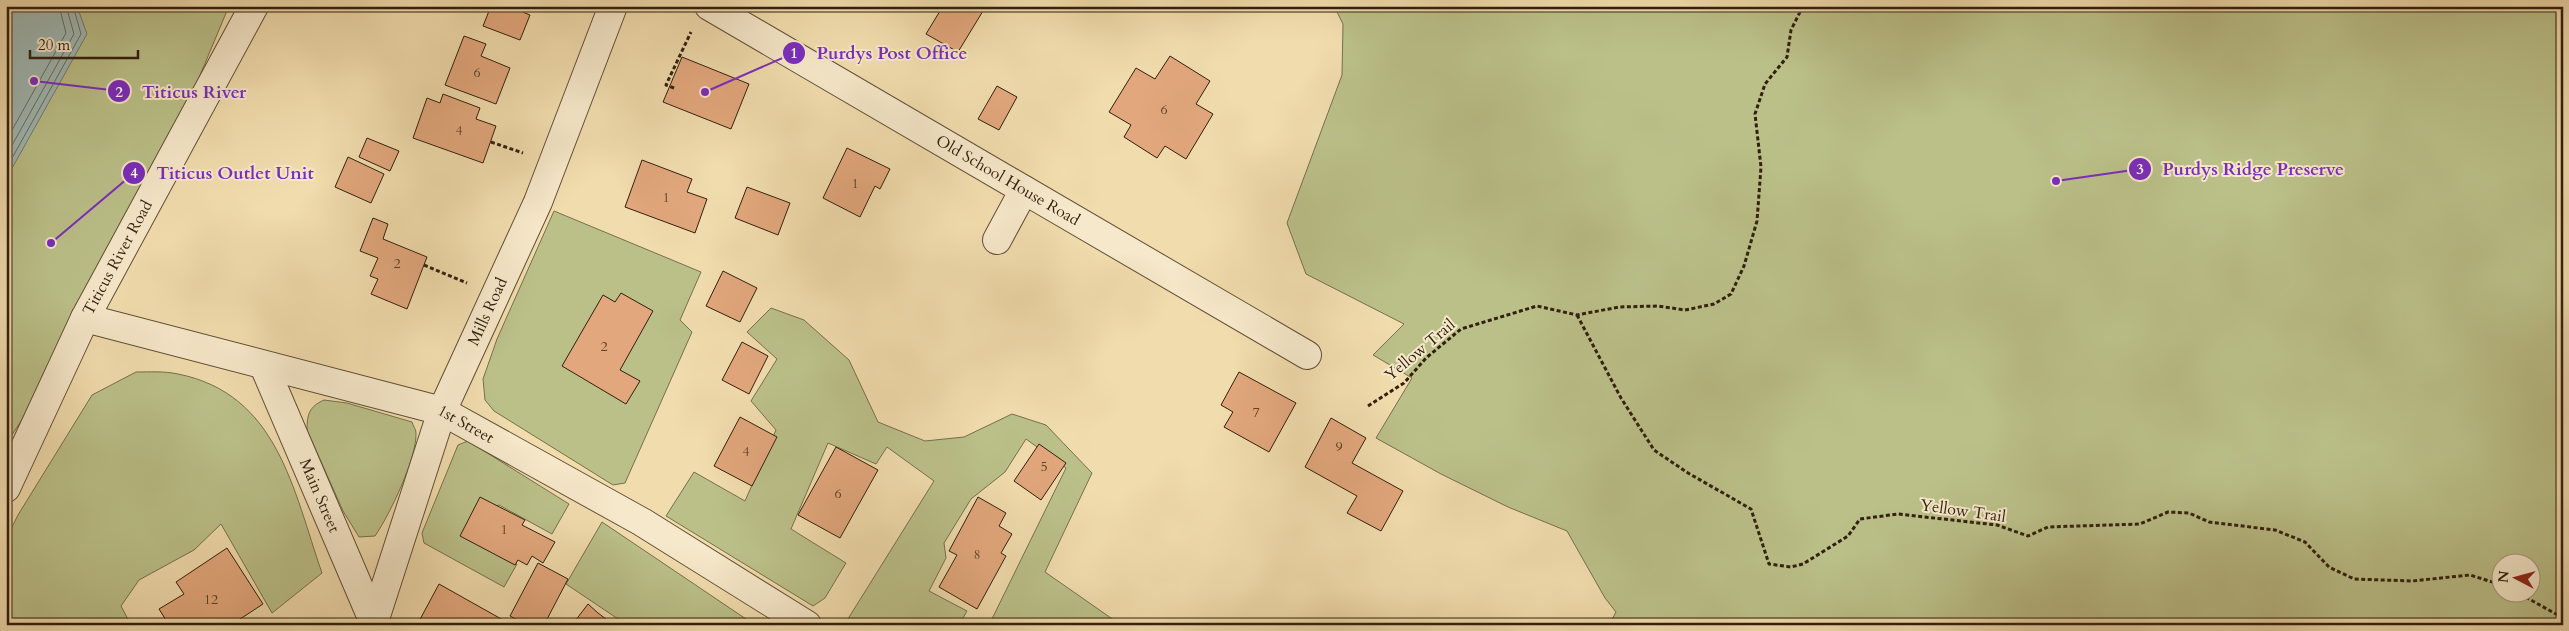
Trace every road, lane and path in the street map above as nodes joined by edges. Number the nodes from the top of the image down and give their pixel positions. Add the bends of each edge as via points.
1 (254, 6) edge
2 (613, 6) edge
3 (1803, 6) edge
4 (702, 15) edge
5 (674, 88) dead end
6 (1024, 190) junction
7 (998, 240) dead end
8 (424, 266) dead end
9 (495, 295) junction
10 (1577, 315) junction
11 (85, 318) junction
12 (1307, 355) dead end
13 (264, 366) junction
14 (1368, 406) dead end
15 (442, 410) junction
16 (6, 488) edge
17 (2492, 582) edge
18 (2538, 604) edge
19 (2563, 614) edge
20 (777, 617) edge
21 (375, 623) edge
22 (807, 625) edge

1 - 11 street, Titicus River Road
2 - 9 street, Mills Road via 538,202
3 - 10 path, Yellow Trail via 1791,30 1787,57 1765,84 1755,114 1761,167 1757,221 1744,266 1731,294 1714,304 1685,310 1658,306 1619,307
4 - 5 path via 666,84
4 - 6 street, Old School House Road
6 - 7 street
6 - 12 street, Old School House Road
8 - 9 path
9 - 15 street, Mills Road
10 - 14 path, Yellow Trail via 1537,306 1462,329 1426,358 1404,383
10 - 17 path, Yellow Trail via 1621,398 1654,450 1751,508 1769,564 1791,567 1803,564 1848,536 1860,519 1898,514 1997,525 2028,536 2048,527 2140,524 2168,512 2189,513 2209,522 2275,530 2305,542 2329,567 2354,579 2412,581 2470,575
11 - 13 street, 1st Street
11 - 16 street, Titicus River Road
13 - 15 street, 1st Street
13 - 21 street, Main Street
15 - 20 street, 1st Street via 642,522
15 - 21 street, Mills Road
18 - 19 path via 2556,614
20 - 22 street, 1st Street

